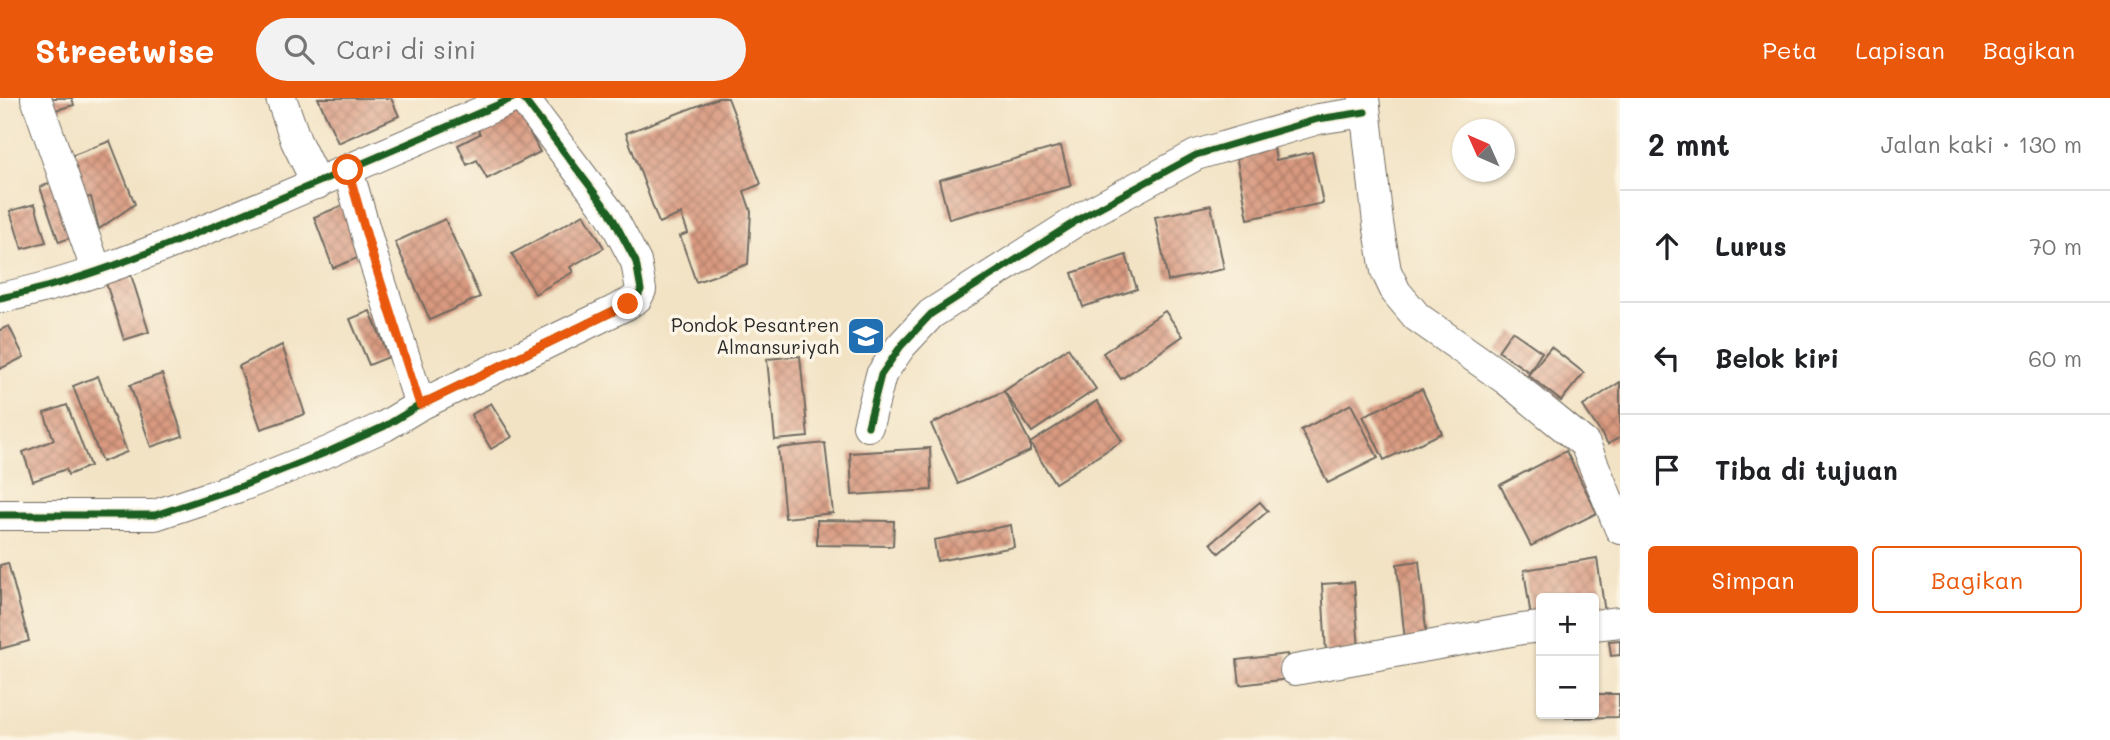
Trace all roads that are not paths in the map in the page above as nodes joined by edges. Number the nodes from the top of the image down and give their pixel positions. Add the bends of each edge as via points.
1 (36, 98) edge
2 (281, 98) edge
3 (513, 98) edge
4 (523, 98) edge
5 (1365, 105) edge
6 (348, 170) junction
7 (317, 184) junction
8 (97, 272) junction
9 (0, 298) edge
10 (420, 405) junction
11 (867, 426) dead end
12 (0, 515) edge
13 (1620, 529) edge
14 (1620, 622) edge
15 (1599, 624) edge
16 (1536, 628) edge
17 (1296, 670) dead end

1 - 8 street
2 - 7 street
3 - 6 street
4 - 10 street via 610,214 636,262 641,290 628,304
5 - 11 street via 1196,155 1084,216 931,314 881,374
5 - 13 street via 1378,223 1386,271 1396,292 1417,317 1508,381 1585,444
6 - 7 street
6 - 10 street
7 - 8 street
8 - 9 street
10 - 12 street via 330,451 155,515
14 - 15 street
16 - 17 street

